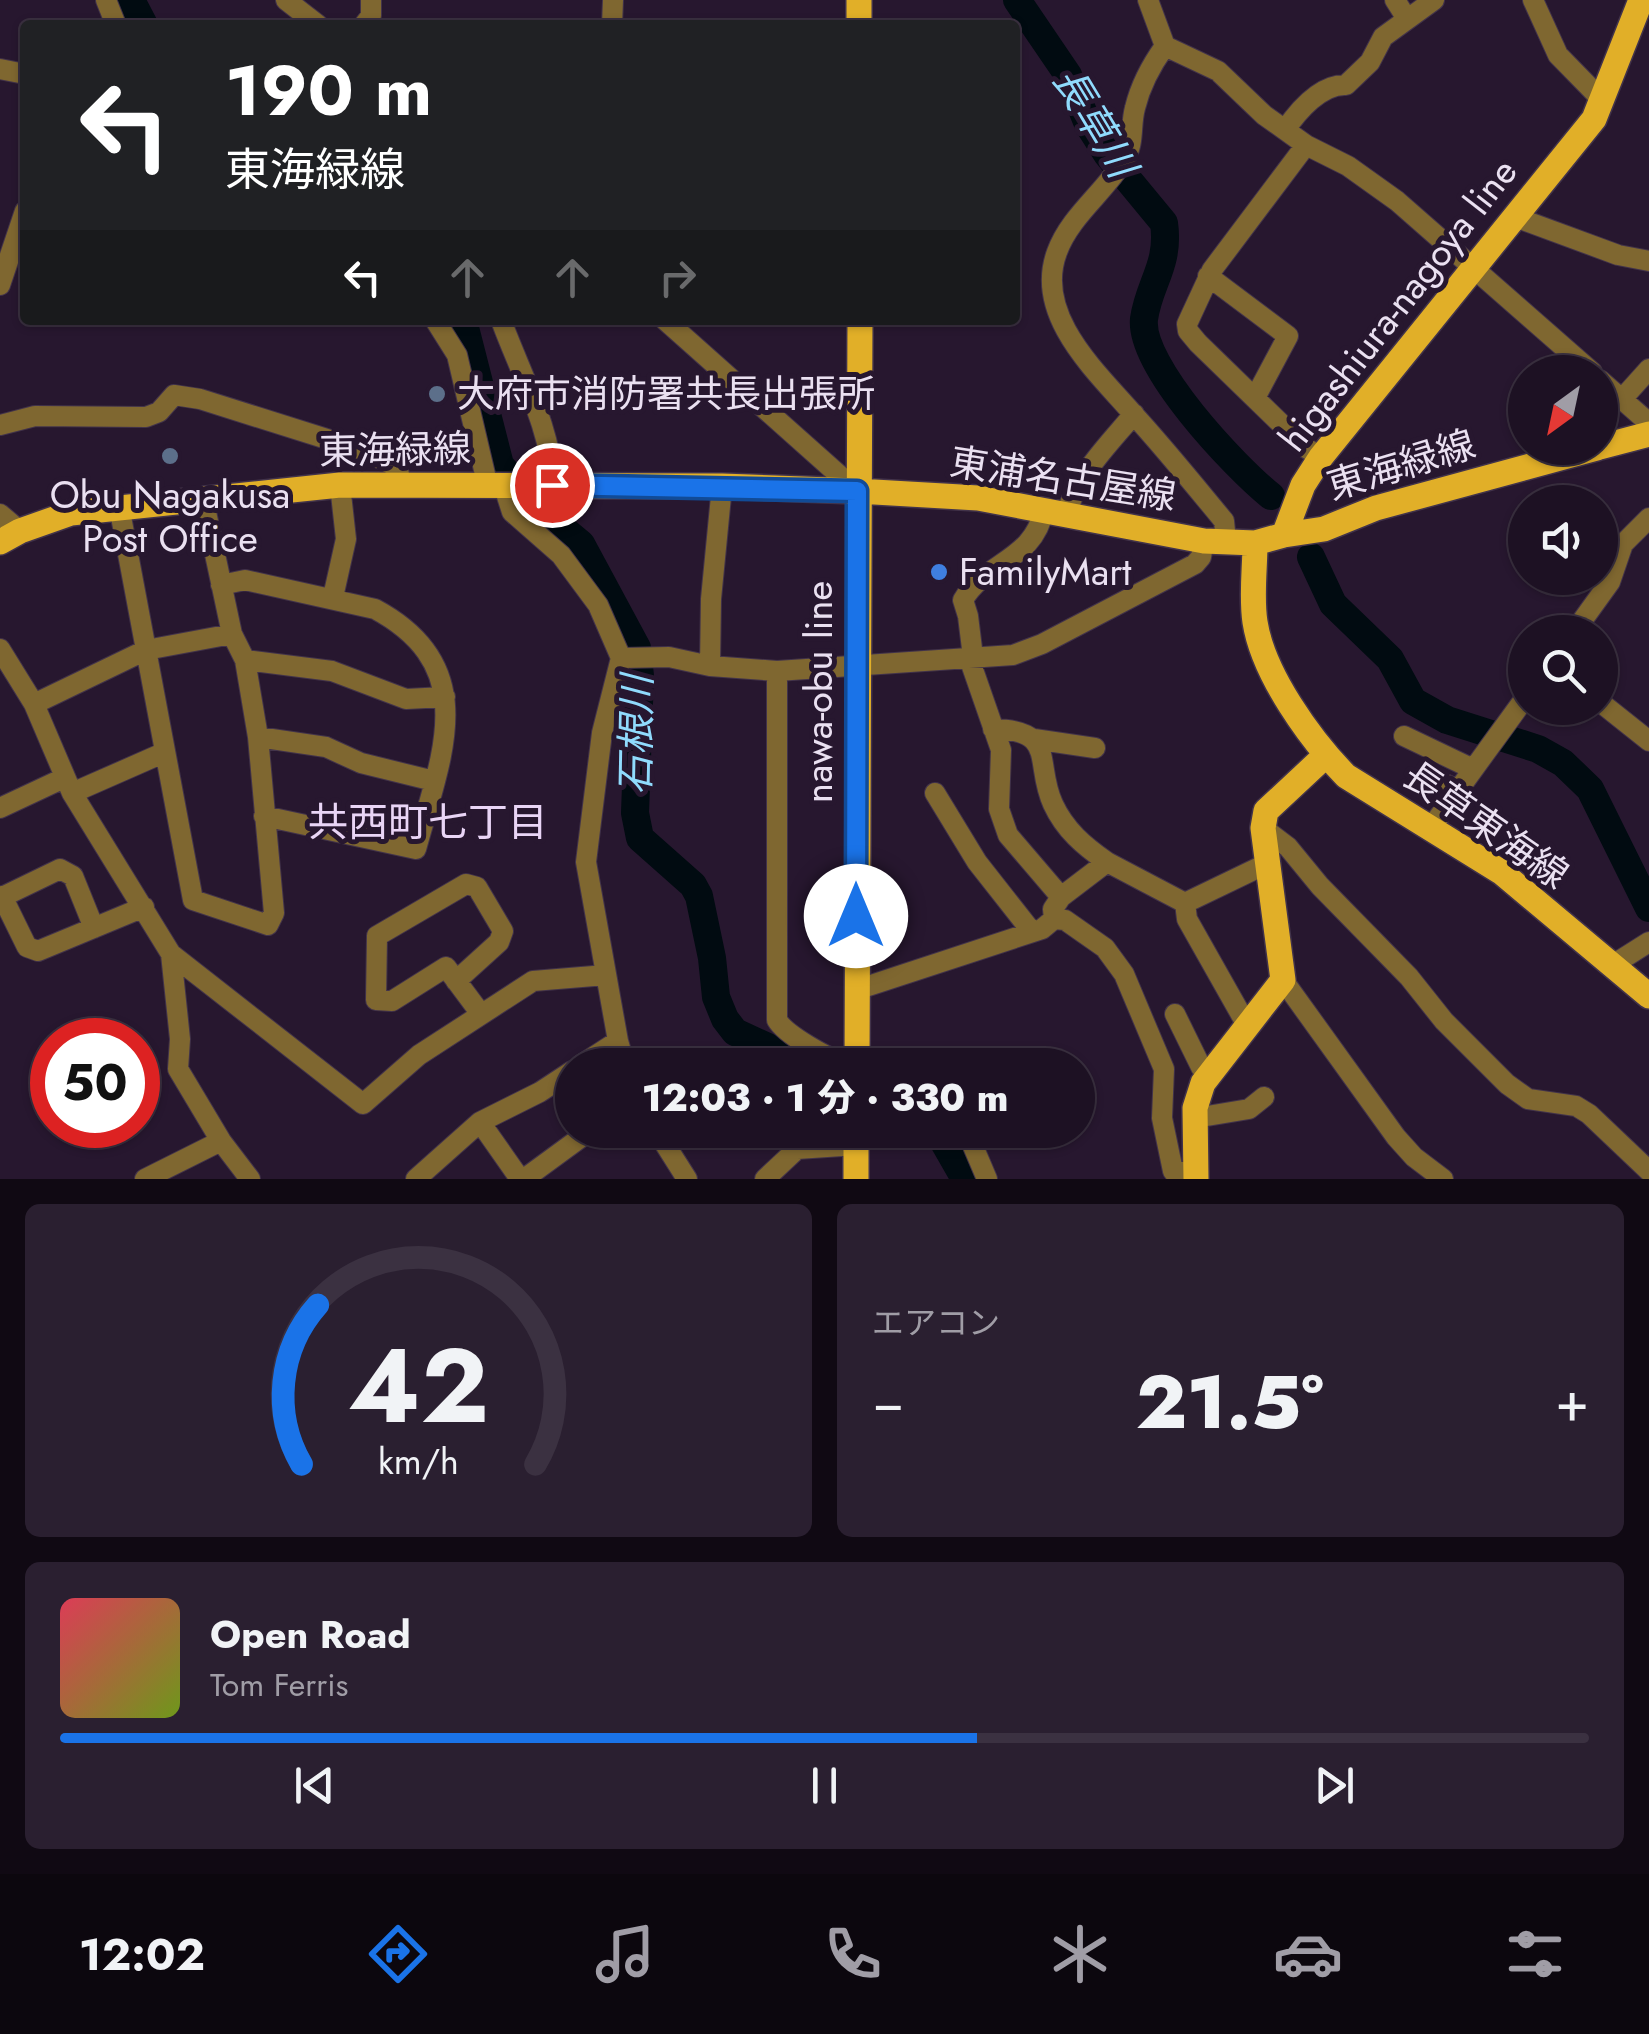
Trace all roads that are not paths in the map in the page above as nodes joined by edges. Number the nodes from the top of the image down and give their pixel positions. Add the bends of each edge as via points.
1 (286, 0) edge
2 (1148, 0) edge
3 (1394, 0) edge
4 (1434, 0) edge
5 (1533, 0) edge
6 (1641, 0) edge
7 (1407, 19) junction
8 (312, 20) edge
9 (1165, 46) junction
10 (1603, 101) junction
11 (1285, 130) junction
12 (1306, 144) junction
13 (1515, 217) junction
14 (20, 227) edge
15 (1649, 261) edge
16 (1473, 268) junction
17 (1208, 276) junction
18 (0, 285) edge
19 (439, 325) edge
20 (503, 325) edge
21 (671, 325) edge
22 (860, 325) edge
23 (1573, 355) edge
24 (1649, 369) edge
25 (1256, 396) junction
26 (1618, 396) edge
27 (1622, 399) junction
28 (1134, 414) junction
29 (1649, 422) edge
30 (0, 425) edge
31 (1649, 434) edge
32 (1618, 442) edge
33 (1321, 457) junction
34 (1532, 465) edge
35 (340, 485) junction
36 (546, 485) junction
37 (399, 486) junction
38 (722, 486) junction
39 (499, 487) junction
40 (857, 491) junction
41 (203, 498) junction
42 (119, 506) junction
43 (1056, 511) junction
44 (0, 514) edge
45 (1649, 518) edge
46 (1284, 536) junction
47 (10, 537) edge
48 (1215, 541) junction
49 (1256, 542) junction
50 (222, 585) junction
51 (333, 597) junction
52 (1586, 615) edge
53 (232, 634) junction
54 (0, 648) edge
55 (146, 650) junction
56 (971, 657) junction
57 (621, 658) junction
58 (244, 660) junction
59 (857, 664) junction
60 (710, 666) junction
61 (776, 670) junction
62 (445, 696) junction
63 (34, 704) junction
64 (1618, 716) edge
65 (1508, 721) edge
66 (993, 729) junction
67 (1404, 736) dead end
68 (258, 737) junction
69 (1034, 739) junction
70 (1649, 741) edge
71 (1095, 748) dead end
72 (163, 753) junction
73 (1326, 755) junction
74 (1474, 769) junction
75 (1434, 779) dead end
76 (434, 781) junction
77 (68, 785) junction
78 (1458, 790) junction
79 (935, 794) dead end
80 (0, 808) edge
81 (264, 816) junction
82 (1263, 828) junction
83 (1430, 830) junction
84 (1107, 862) junction
85 (1268, 863) junction
86 (1, 897) edge
87 (1061, 897) junction
88 (1185, 903) junction
89 (144, 907) junction
90 (1054, 918) junction
91 (94, 928) junction
92 (1032, 932) junction
93 (1649, 942) edge
94 (170, 954) junction
95 (1611, 966) junction
96 (606, 975) junction
97 (1283, 980) junction
98 (456, 981) junction
99 (856, 990) junction
100 (1649, 996) edge
101 (481, 1014) junction
102 (1175, 1014) dead end
103 (1248, 1023) junction
104 (618, 1041) junction
105 (608, 1048) edge
106 (620, 1048) edge
107 (815, 1048) edge
108 (862, 1048) edge
109 (555, 1082) edge
110 (1200, 1097) junction
111 (1264, 1097) dead end
112 (1163, 1105) junction
113 (480, 1122) junction
114 (221, 1141) junction
115 (566, 1148) edge
116 (667, 1148) edge
117 (802, 1148) edge
118 (856, 1148) edge
119 (974, 1148) edge
120 (1649, 1171) edge
121 (1196, 1176) edge
122 (145, 1179) edge
123 (250, 1179) edge
124 (416, 1179) edge
125 (522, 1179) edge
126 (687, 1179) edge
127 (765, 1179) edge
128 (856, 1179) edge
129 (986, 1179) edge
130 (1444, 1179) edge

1 - 8 street
2 - 9 street
3 - 7 street
4 - 7 street
5 - 10 street via 1558,55
6 - 10 main road, higashiura-nagoya line
7 - 11 street via 1346,85 1323,90
9 - 11 street via 1218,72
9 - 28 street via 1134,109 1133,136 1118,168 1066,234 1050,274 1065,326 1088,366
10 - 13 main road, higashiura-nagoya line
11 - 12 street
12 - 16 street via 1397,201
12 - 17 street
13 - 15 street
13 - 16 main road, higashiura-nagoya line
14 - 18 street
16 - 23 street
16 - 33 main road, higashiura-nagoya line
17 - 25 street via 1188,331
17 - 25 street via 1288,336
19 - 39 street via 457,355
20 - 36 street via 547,439 552,466
21 - 40 street
22 - 40 main road, nawa-obu line
24 - 27 street
25 - 33 street
26 - 27 street
27 - 29 street
28 - 43 street
28 - 48 street via 1224,521
30 - 37 street via 35,416 146,416 174,396 200,399 365,451 393,465
31 - 32 main road, 東海緑線
33 - 46 main road, higashiura-nagoya line
34 - 46 main road, 東海緑線
35 - 37 main road, 東海緑線
35 - 41 main road, 東海緑線
35 - 51 street via 346,539
36 - 38 main road, 東海緑線
36 - 39 main road, 東海緑線
37 - 39 main road, 東海緑線
38 - 40 main road, 東海緑線
38 - 60 street
39 - 57 street via 512,512 561,555 598,604
40 - 43 main road, 東浦名古屋線 via 978,498
40 - 59 main road, nawa-obu line
41 - 42 main road, 東海緑線
41 - 50 street
42 - 47 main road, 東海緑線 via 71,513
42 - 55 street
43 - 48 main road, 東浦名古屋線
43 - 56 street via 1027,546 963,600
44 - 47 street
45 - 52 street via 1623,544 1610,582
46 - 49 main road
48 - 49 main road, 東浦名古屋線
48 - 56 street via 1195,564 1042,644 1013,656
49 - 73 main road via 1255,622 1269,666
50 - 51 street via 246,580
50 - 53 street
51 - 62 street via 375,608 405,628 428,656
53 - 55 street
53 - 58 street
54 - 63 street
55 - 63 street
55 - 72 street
56 - 59 street
56 - 66 street
57 - 60 street via 670,657
57 - 96 street via 602,733 586,862
58 - 62 street via 332,671 406,699
58 - 68 street
59 - 61 street
59 - 99 main road, nawa-obu line
60 - 61 street
61 - 107 street via 777,1020
62 - 76 street via 448,718
63 - 77 street
64 - 70 street
65 - 74 street
66 - 69 street
66 - 87 street via 1002,758 999,809 1008,835
67 - 74 street
68 - 76 street via 326,747
68 - 81 street
69 - 71 street
69 - 84 street via 1062,821
72 - 77 street
72 - 81 street via 194,900 268,925 274,914
73 - 82 main road via 1266,811
73 - 83 main road, 長草東海線 via 1346,776
74 - 78 street
75 - 78 street
76 - 81 street via 416,849
77 - 80 street
77 - 89 street
78 - 83 street
79 - 92 street
82 - 85 main road
82 - 120 street via 1507,1084 1528,1099 1576,1106
83 - 95 main road, 長草東海線 via 1501,872
84 - 87 street
84 - 88 street
85 - 88 street
85 - 97 main road
86 - 91 street via 28,947 38,951
86 - 91 street via 60,869 73,876
87 - 90 street
88 - 103 street via 1187,920
89 - 91 street
89 - 94 street
90 - 92 street
90 - 112 street via 1104,948 1124,974 1164,1068
92 - 99 street
93 - 95 street
94 - 101 street via 363,1104
94 - 114 street via 178,1069
95 - 100 main road, 長草東海線
96 - 101 street via 532,982
96 - 104 street
97 - 103 main road
97 - 130 street via 1396,1137
98 - 98 street via 446,967 392,1001 376,1000 377,936 466,884 477,887 502,931 499,942
98 - 101 street
99 - 108 main road, nawa-obu line
102 - 110 street
103 - 110 main road
104 - 105 street
104 - 106 street
109 - 113 street
110 - 111 street via 1249,1109
110 - 112 street
110 - 121 main road
112 - 121 street via 1173,1171
113 - 124 street
113 - 125 street
114 - 122 street
114 - 123 street
115 - 125 street
116 - 126 street
117 - 127 street
118 - 128 main road
119 - 129 street

